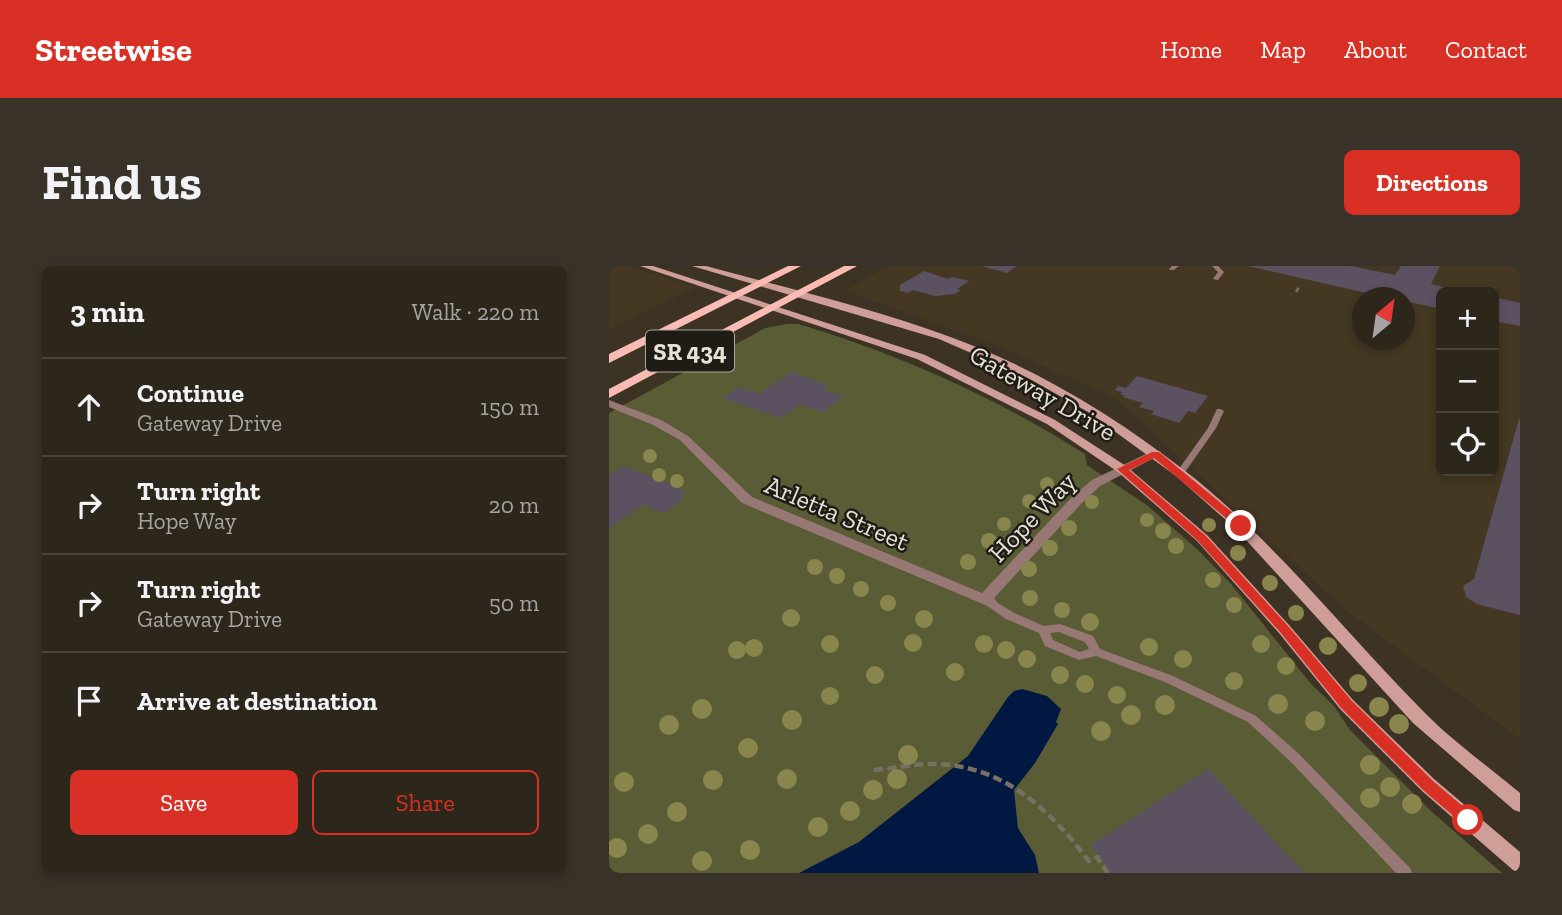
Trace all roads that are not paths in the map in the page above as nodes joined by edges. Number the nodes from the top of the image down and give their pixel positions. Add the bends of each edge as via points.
1 (644, 266) edge
2 (696, 266) edge
3 (796, 266) edge
4 (852, 266) edge
5 (1215, 266) edge
6 (1216, 279) dead end
7 (760, 284) junction
8 (798, 294) junction
9 (736, 295) junction
10 (771, 308) junction
11 (609, 359) edge
12 (609, 394) edge
13 (609, 403) edge
14 (1220, 411) dead end
15 (1156, 454) junction
16 (1122, 469) junction
17 (1181, 473) junction
18 (987, 601) junction
19 (1043, 630) junction
20 (1096, 652) junction
21 (1520, 804) edge
22 (1520, 864) edge
23 (1405, 873) edge

1 - 9 street, Gateway Drive
2 - 7 street, Gateway Drive
3 - 7 main road, SR 434
4 - 8 main road, SR 434
5 - 6 lane via 1221,272
7 - 8 street, Gateway Drive
7 - 9 main road, SR 434
8 - 10 main road, SR 434
8 - 15 street, Gateway Drive via 912,327 1001,361 1092,410
9 - 10 street, Gateway Drive
9 - 11 main road, SR 434
10 - 12 main road, SR 434
10 - 16 street, Gateway Drive via 902,350 951,371 1051,422
13 - 18 street, Arletta Street via 685,439 747,500
14 - 17 lane via 1215,428
15 - 16 street, Hope Way
15 - 17 street, Gateway Drive
16 - 18 street, Hope Way via 1076,501
16 - 22 street, Gateway Drive via 1202,538 1365,723
17 - 21 street, Gateway Drive via 1241,526 1419,718
18 - 19 lane
19 - 20 lane via 1060,628 1089,639
19 - 20 lane via 1049,643 1079,656
20 - 23 lane via 1169,679 1252,719

